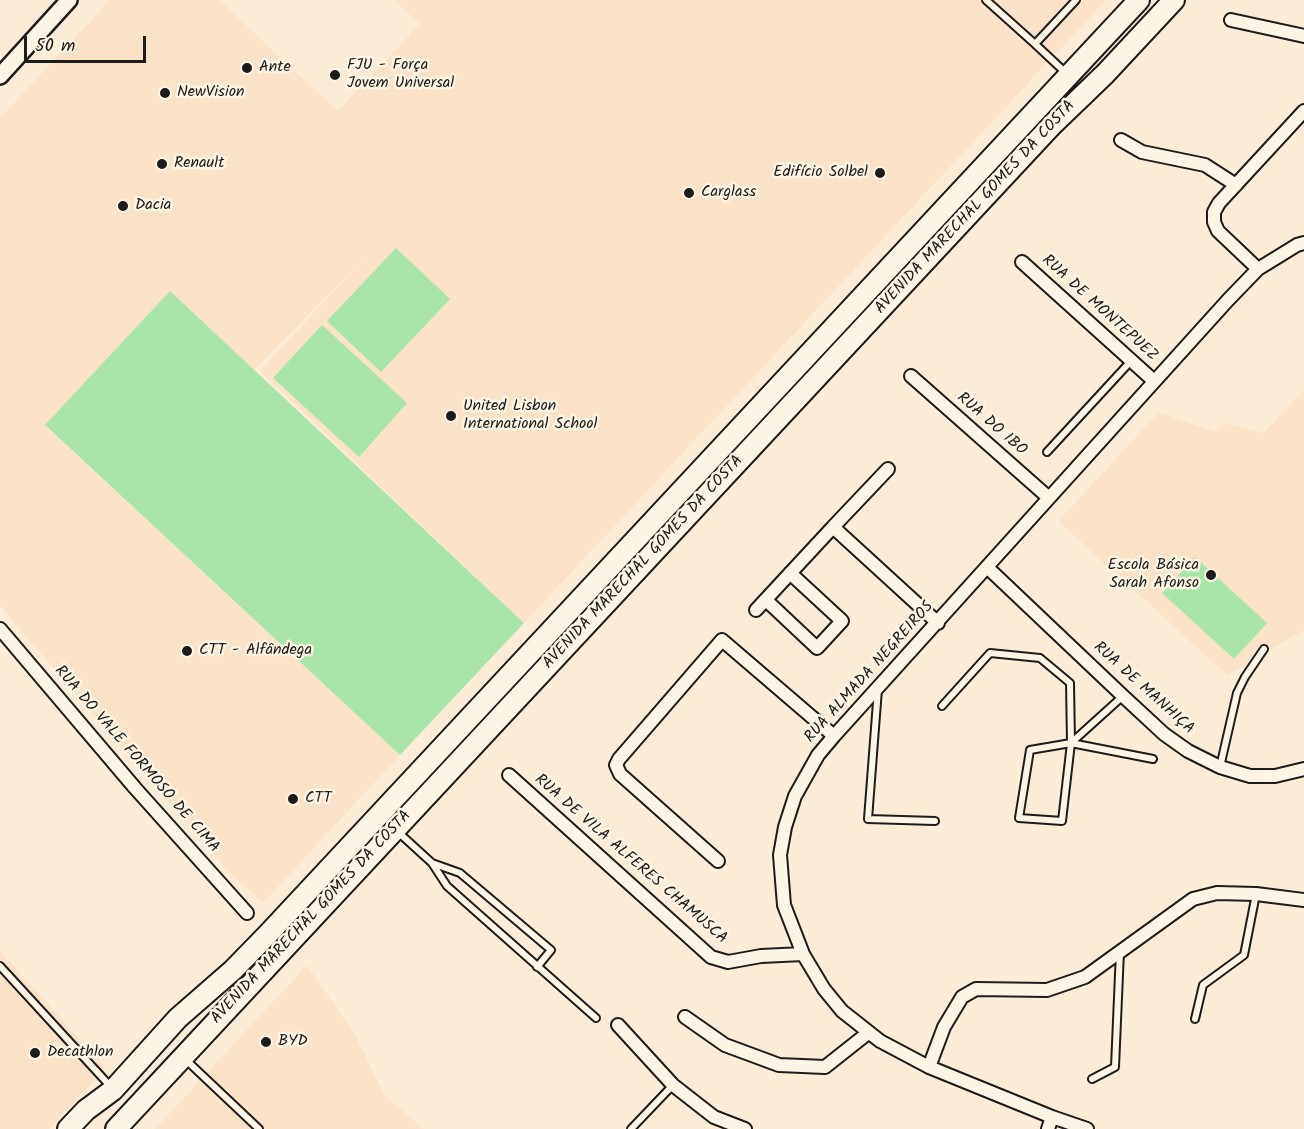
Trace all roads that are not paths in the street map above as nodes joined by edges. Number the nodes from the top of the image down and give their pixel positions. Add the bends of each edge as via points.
1 (69, 0) edge
2 (986, 0) edge
3 (1076, 0) edge
4 (1138, 0) edge
5 (1174, 0) edge
6 (1231, 20) dead end
7 (1304, 36) edge
8 (1035, 44) junction
9 (0, 76) edge
10 (1069, 76) junction
11 (1304, 111) edge
12 (1121, 140) dead end
13 (1236, 185) junction
14 (1304, 243) edge
15 (1022, 262) dead end
16 (1258, 269) junction
17 (1131, 360) junction
18 (911, 376) dead end
19 (1154, 381) junction
20 (1047, 452) dead end
21 (888, 469) dead end
22 (1049, 498) junction
23 (833, 526) junction
24 (988, 568) junction
25 (790, 573) junction
26 (766, 600) junction
27 (756, 610) dead end
28 (938, 623) junction
29 (0, 629) edge
30 (1264, 649) dead end
31 (878, 689) junction
32 (1123, 696) junction
33 (942, 706) dead end
34 (834, 736) junction
35 (1071, 743) junction
36 (1153, 759) dead end
37 (1220, 768) junction
38 (1304, 769) edge
39 (509, 776) dead end
40 (934, 821) dead end
41 (396, 829) junction
42 (718, 861) dead end
43 (432, 863) junction
44 (1256, 894) junction
45 (1304, 900) edge
46 (247, 913) dead end
47 (1120, 951) junction
48 (803, 954) junction
49 (0, 966) edge
50 (537, 967) junction
51 (685, 1017) dead end
52 (596, 1018) dead end
53 (1196, 1019) dead end
54 (618, 1025) dead end
55 (868, 1033) junction
56 (183, 1057) junction
57 (929, 1067) junction
58 (1092, 1079) dead end
59 (673, 1085) junction
60 (113, 1090) junction
61 (1050, 1123) edge
62 (68, 1129) edge
63 (86, 1129) edge
64 (117, 1129) edge
65 (259, 1129) edge
66 (631, 1129) edge
67 (740, 1129) edge
68 (1087, 1129) edge

1 - 9 street
2 - 8 lane
3 - 8 lane
4 - 10 main road, AVENIDA MARECHAL GOMES DA COSTA
5 - 41 main road, AVENIDA MARECHAL GOMES DA COSTA via 1044,133
6 - 7 street
8 - 10 lane
10 - 60 main road, AVENIDA MARECHAL GOMES DA COSTA via 269,933 178,1018
11 - 13 street
12 - 13 street via 1142,152 1205,165
13 - 16 street via 1219,203 1214,222 1218,231
14 - 16 street, RUA ALMADA NEGREIROS
15 - 17 street, RUA DE MONTEPUEZ
16 - 19 street, RUA ALMADA NEGREIROS
17 - 19 street, RUA DE MONTEPUEZ
17 - 20 lane
18 - 22 street, RUA DO IBO
19 - 22 street, RUA ALMADA NEGREIROS
21 - 23 street
22 - 24 street, RUA ALMADA NEGREIROS
23 - 25 street
23 - 28 street
24 - 28 street, RUA ALMADA NEGREIROS
24 - 32 street, RUA DE MANHIÇA
25 - 26 street
25 - 26 street via 842,621 817,648
26 - 27 street
28 - 31 street, RUA ALMADA NEGREIROS
29 - 46 street, RUA DO VALE FORMOSO DE CIMA
30 - 37 lane via 1237,693
31 - 34 street, RUA ALMADA NEGREIROS
31 - 40 lane via 868,819
32 - 35 lane
32 - 37 street, RUA DE MANHIÇA via 1176,743
33 - 35 lane via 990,653 1040,658 1070,682
34 - 42 street via 722,640 616,765 620,774
34 - 48 street, RUA ALMADA NEGREIROS via 818,755 795,796 780,855 784,905
35 - 35 lane via 1062,821 1019,818 1030,750
35 - 36 lane
37 - 38 street, RUA DE MANHIÇA via 1264,777
39 - 48 street, RUA DE VILA ALFERES CHAMUSCA via 711,957 728,962
41 - 43 lane
41 - 56 main road, AVENIDA MARECHAL GOMES DA COSTA
43 - 50 lane via 447,886
43 - 50 lane via 460,873 552,950
44 - 45 street
44 - 47 street via 1217,893 1193,899
44 - 53 lane via 1244,955 1203,985
47 - 57 street via 1085,977 1047,990 976,989 963,997 944,1027
47 - 58 lane via 1115,1067
48 - 55 street, RUA ALMADA NEGREIROS via 832,1000
49 - 60 lane
50 - 52 lane
51 - 55 street via 725,1045 779,1065 825,1067
54 - 59 street
55 - 57 street, RUA ALMADA NEGREIROS
56 - 64 main road, AVENIDA MARECHAL GOMES DA COSTA
56 - 65 lane
57 - 61 street, RUA ALMADA NEGREIROS
59 - 66 lane
59 - 67 street via 714,1117
60 - 62 main road, AVENIDA MARECHAL GOMES DA COSTA
60 - 63 main road, AVENIDA MARECHAL GOMES DA COSTA
61 - 68 street, RUA ALMADA NEGREIROS

